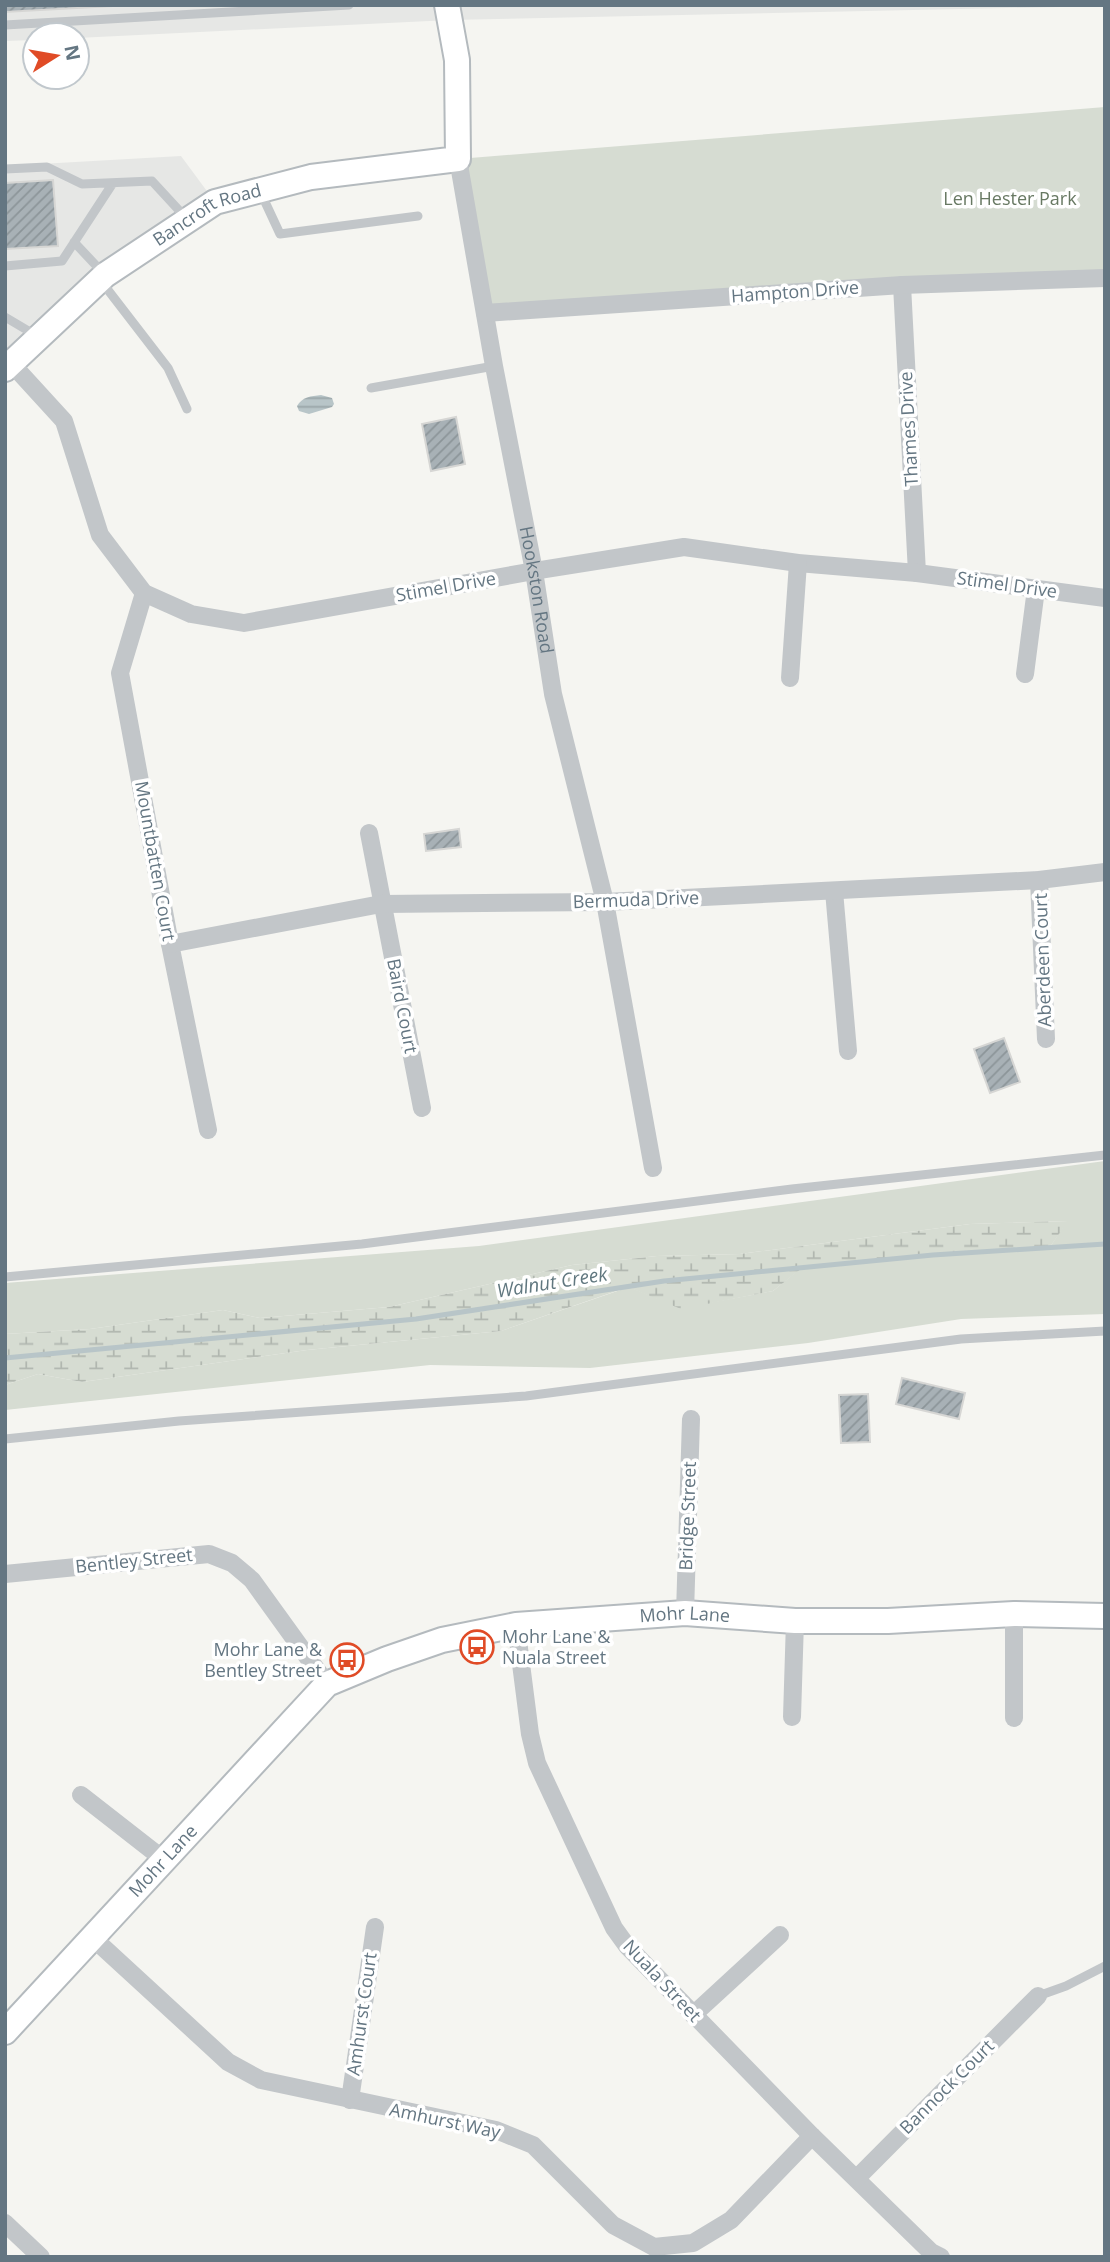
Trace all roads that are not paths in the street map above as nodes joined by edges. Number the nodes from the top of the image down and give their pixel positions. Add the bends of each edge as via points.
1 (349, 5) edge
2 (447, 5) edge
3 (5, 24) edge
4 (458, 159) junction
5 (5, 169) edge
6 (113, 183) junction
7 (260, 190) junction
8 (418, 216) dead end
9 (188, 220) junction
10 (74, 242) junction
11 (5, 266) edge
12 (102, 277) junction
13 (1105, 278) edge
14 (902, 285) junction
15 (485, 313) junction
16 (5, 317) edge
17 (39, 337) junction
18 (8, 366) edge
19 (494, 366) junction
20 (371, 388) dead end
21 (187, 409) dead end
22 (798, 563) junction
23 (534, 571) junction
24 (916, 573) junction
25 (1036, 589) junction
26 (144, 593) junction
27 (1105, 598) edge
28 (1024, 674) dead end
29 (789, 678) dead end
30 (369, 834) dead end
31 (1105, 872) edge
32 (1039, 880) junction
33 (834, 891) junction
34 (605, 902) junction
35 (381, 904) junction
36 (170, 944) junction
37 (1046, 1039) dead end
38 (848, 1051) dead end
39 (422, 1108) dead end
40 (208, 1130) dead end
41 (1105, 1154) edge
42 (653, 1168) dead end
43 (5, 1277) edge
44 (1105, 1331) edge
45 (691, 1419) dead end
46 (5, 1439) edge
47 (5, 1574) edge
48 (685, 1613) junction
49 (1014, 1614) junction
50 (1105, 1616) edge
51 (795, 1621) junction
52 (516, 1625) junction
53 (327, 1684) junction
54 (792, 1717) dead end
55 (1014, 1718) dead end
56 (81, 1795) dead end
57 (163, 1859) junction
58 (375, 1927) dead end
59 (780, 1935) dead end
60 (93, 1937) junction
61 (1105, 1966) edge
62 (1038, 1996) joint
63 (693, 2015) junction
64 (5, 2032) edge
65 (350, 2101) junction
66 (812, 2136) junction
67 (857, 2178) junction
68 (5, 2223) edge
69 (41, 2257) edge
70 (941, 2257) edge

1 - 3 lane
2 - 4 street, Hookston Road via 457,60
4 - 7 street, Bancroft Road via 311,177
4 - 15 street, Hookston Road
5 - 6 lane via 47,167 82,184
6 - 9 lane via 152,181
6 - 10 lane
7 - 8 lane via 280,234
7 - 9 street, Bancroft Road via 215,202
9 - 12 street, Bancroft Road
10 - 11 lane via 62,261
10 - 12 lane
12 - 17 street, Bancroft Road
12 - 21 lane via 168,368
13 - 14 street, Hampton Drive
14 - 15 street, Hampton Drive
14 - 24 street, Thames Drive
15 - 19 street, Hookston Road
16 - 17 lane
17 - 18 street, Bancroft Road
18 - 26 street, Stimel Drive via 64,421 100,535
19 - 20 lane
19 - 23 street, Hookston Road
22 - 23 street, Stimel Drive via 684,547
22 - 24 street, Stimel Drive
22 - 29 street
23 - 26 street, Stimel Drive via 244,623 191,614
23 - 34 street, Hookston Road via 553,694
24 - 25 street, Stimel Drive
25 - 27 street, Stimel Drive
25 - 28 street
26 - 36 street, Mountbatten Court via 120,673
30 - 35 street, Baird Court
31 - 32 street, Bermuda Drive
32 - 33 street, Bermuda Drive
32 - 37 street, Aberdeen Court
33 - 34 street, Bermuda Drive
33 - 38 street
34 - 35 street, Bermuda Drive
34 - 42 street, Hookston Road
35 - 36 street, Bermuda Drive
35 - 39 street, Baird Court
36 - 40 street, Mountbatten Court
41 - 43 lane via 388,1241
44 - 46 lane via 961,1339 526,1396 179,1421
45 - 48 street, Bridge Street
47 - 53 street, Bentley Street via 209,1554 232,1563 252,1580
48 - 51 street, Mohr Lane
48 - 52 street, Mohr Lane
49 - 50 street, Mohr Lane
49 - 51 street, Mohr Lane
49 - 55 street
51 - 54 street
52 - 53 street, Mohr Lane via 442,1640
52 - 63 street, Nuala Street via 537,1763 614,1928
53 - 57 street, Mohr Lane
56 - 57 street
57 - 60 street, Mohr Lane
58 - 65 street, Amhurst Court
59 - 63 street
60 - 64 street, Mohr Lane
60 - 65 street, Amhurst Way via 228,2062 261,2080
61 - 62 lane
62 - 67 street, Bannock Court
63 - 66 street, Nuala Street
65 - 66 street, Amhurst Way via 496,2130 533,2145 613,2225 654,2248 693,2243 731,2220
66 - 67 street, Nuala Street
67 - 70 street, Nuala Street
68 - 69 street

